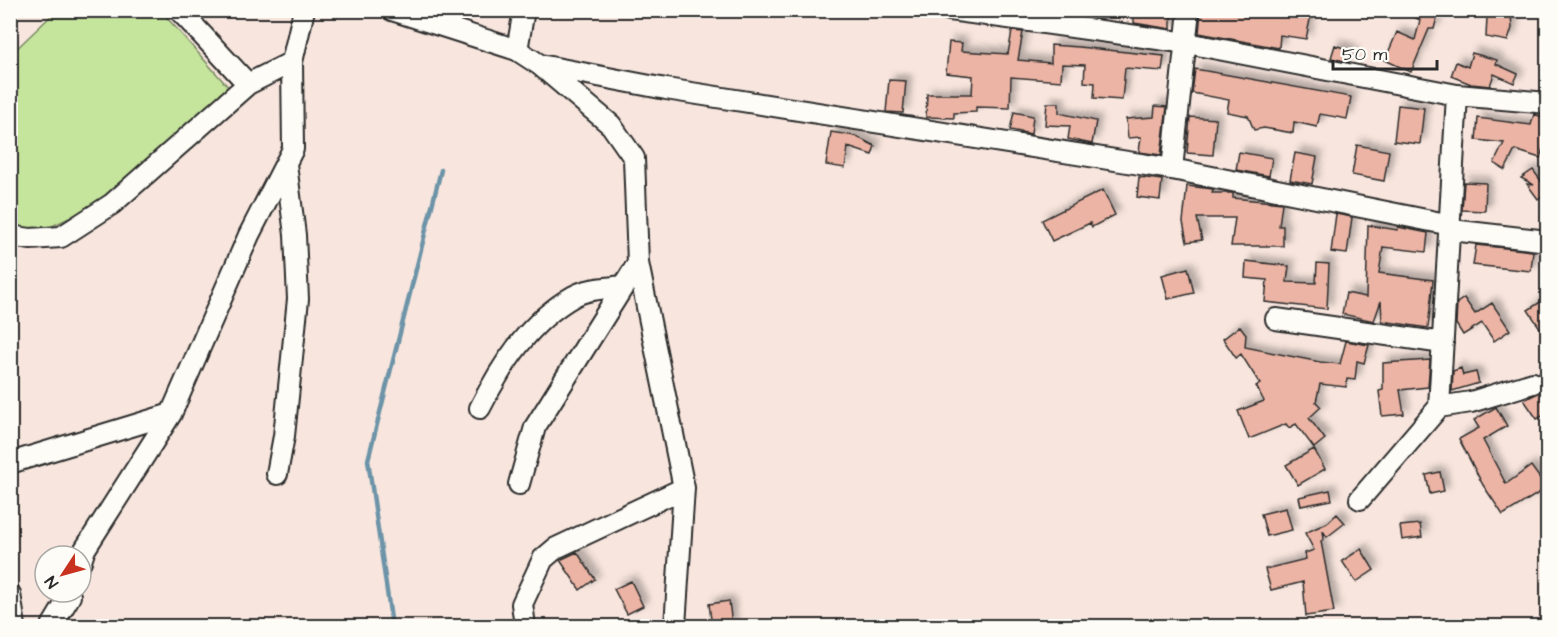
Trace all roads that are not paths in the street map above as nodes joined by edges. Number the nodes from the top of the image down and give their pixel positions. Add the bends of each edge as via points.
1 (179, 10) edge
2 (304, 10) edge
3 (392, 10) edge
4 (524, 10) edge
5 (950, 10) edge
6 (1189, 10) edge
7 (1187, 43) junction
8 (517, 50) junction
9 (292, 62) junction
10 (540, 65) junction
11 (248, 84) junction
12 (1457, 95) junction
13 (1548, 103) edge
14 (286, 164) junction
15 (1172, 169) junction
16 (1451, 227) junction
17 (10, 237) edge
18 (1548, 241) edge
19 (638, 263) junction
20 (624, 286) junction
21 (1276, 320) dead end
22 (1443, 343) junction
23 (1533, 383) dead end
24 (1439, 407) junction
25 (480, 408) dead end
26 (171, 414) junction
27 (10, 463) edge
28 (277, 474) dead end
29 (519, 484) dead end
30 (684, 488) junction
31 (1360, 499) dead end
32 (88, 544) edge
33 (10, 594) edge
34 (65, 604) edge
35 (70, 604) edge
36 (20, 623) edge
37 (52, 627) edge
38 (70, 627) edge
39 (525, 627) edge
40 (675, 627) edge

1 - 11 street
2 - 9 street
3 - 8 street
4 - 8 street
5 - 7 street
6 - 7 street
7 - 12 street
7 - 15 street
8 - 10 street
9 - 11 street
9 - 14 street via 293,149
10 - 15 street via 666,89
10 - 19 street via 611,125 634,158
11 - 17 street via 112,204 61,237
12 - 13 street
12 - 16 street
14 - 26 street via 249,236
14 - 28 street via 298,299
15 - 16 street
16 - 18 street
16 - 22 street
19 - 20 street
19 - 30 street
20 - 25 street via 575,294 530,331 500,369
20 - 29 street via 535,426
21 - 22 street
22 - 24 street
23 - 24 street via 1471,402
24 - 31 street
26 - 27 street
26 - 32 street
30 - 39 street via 556,548 543,559 522,604
30 - 40 street
33 - 36 street
34 - 37 street
35 - 38 street

